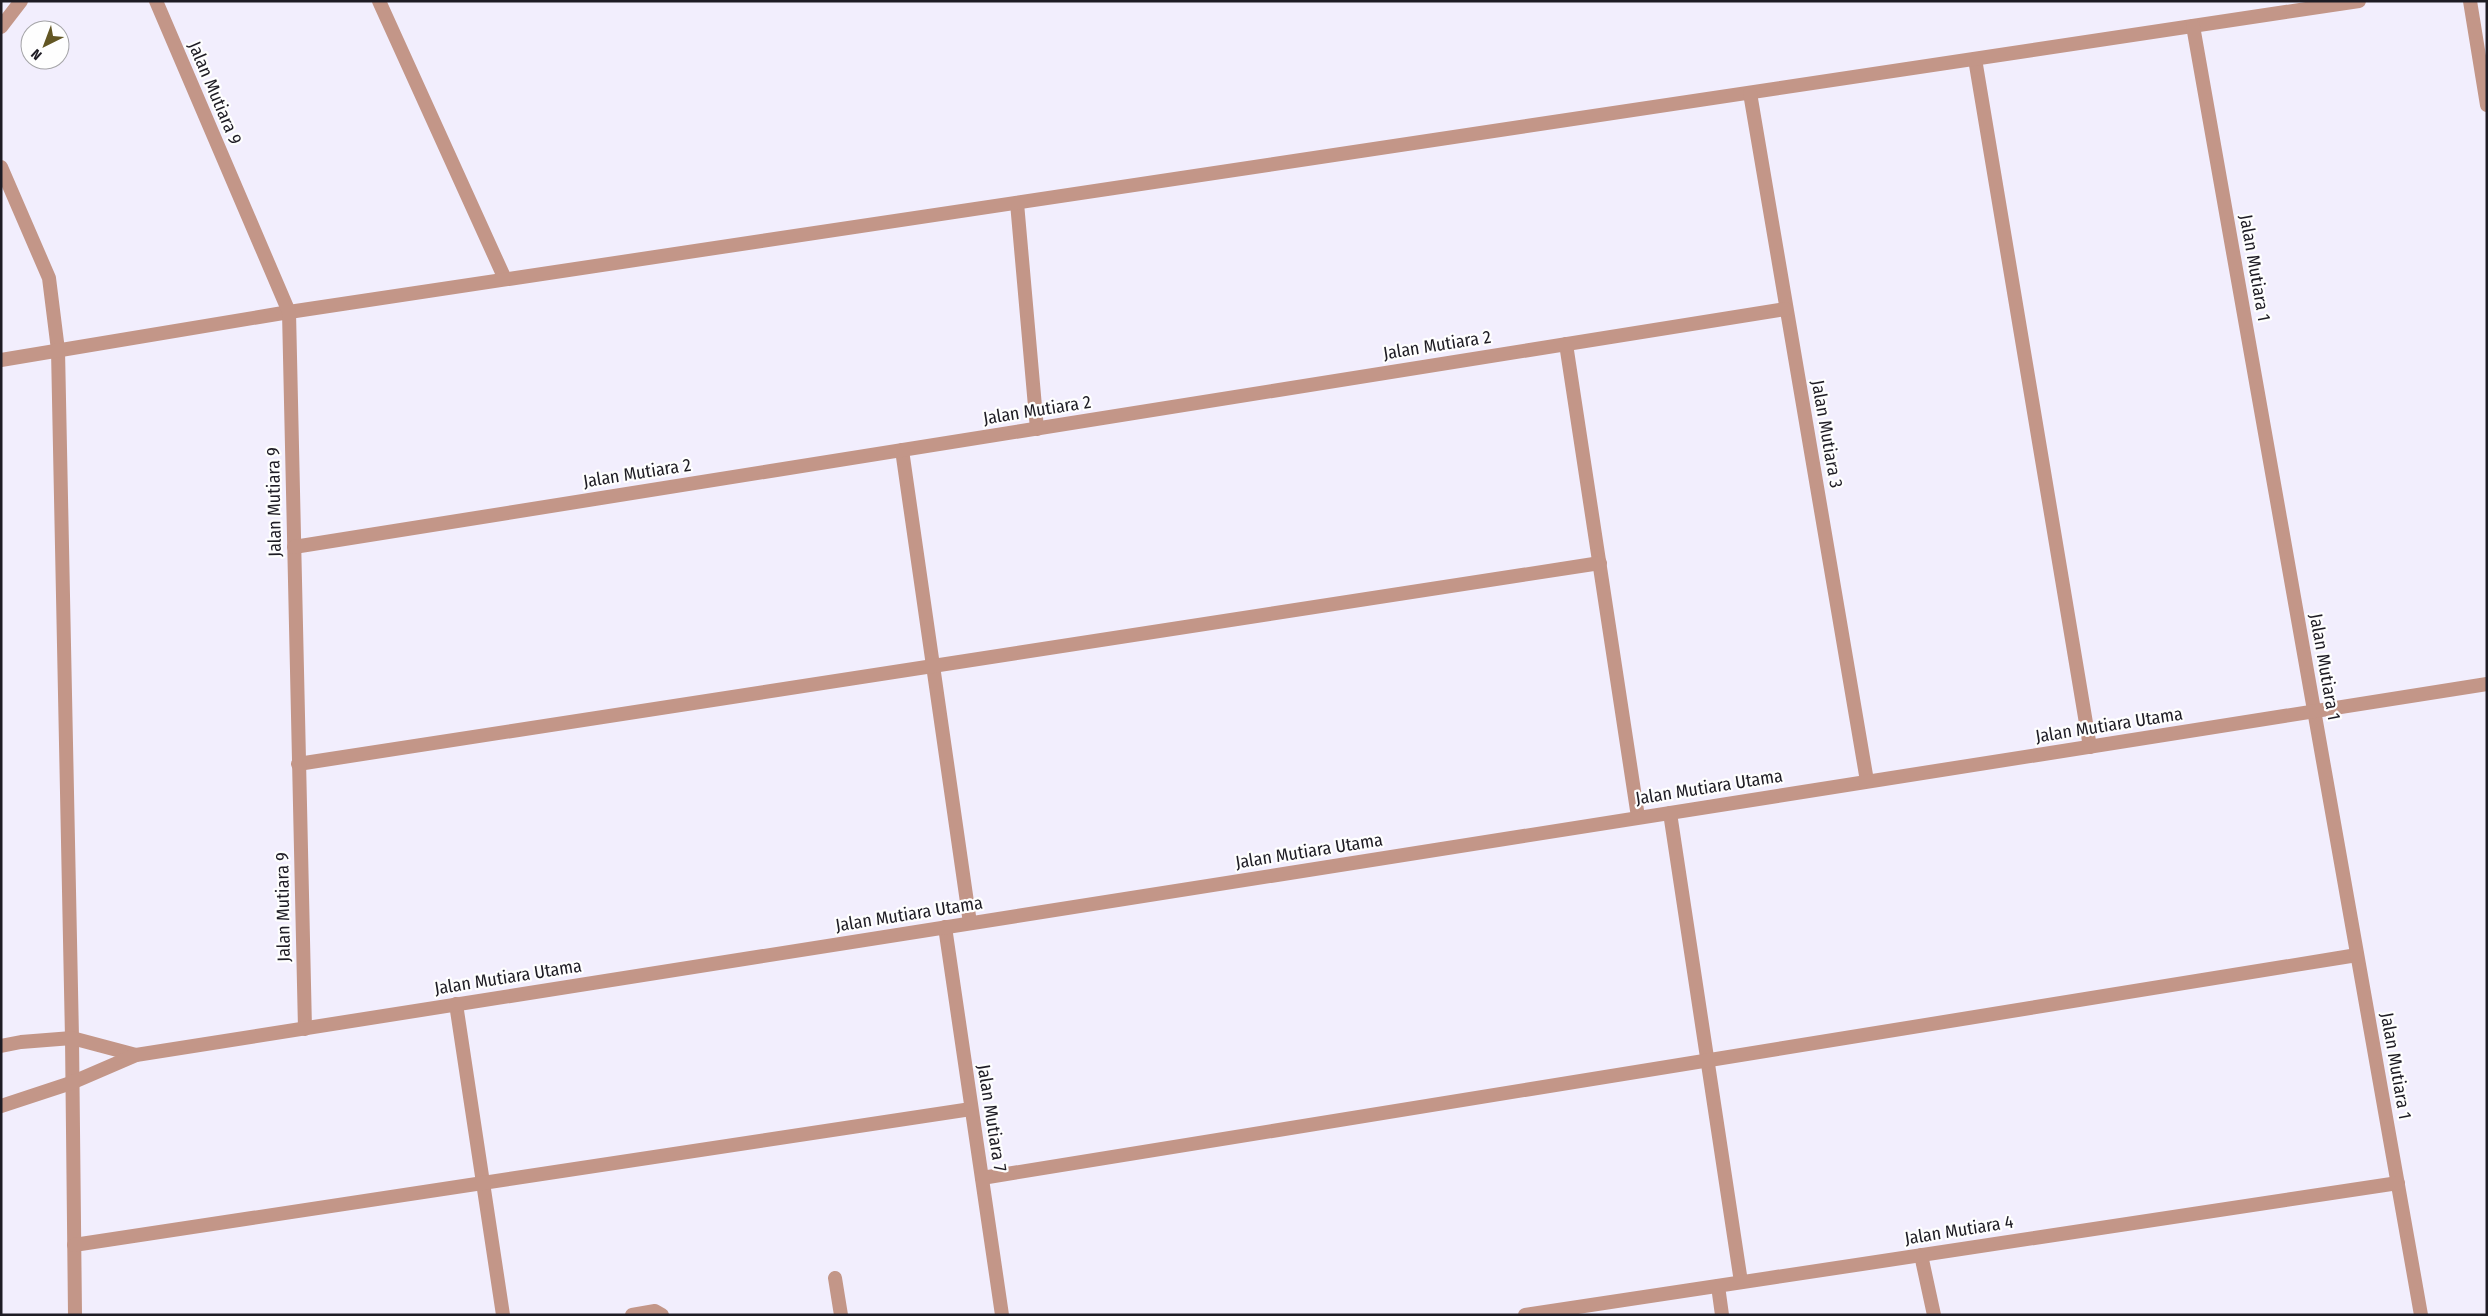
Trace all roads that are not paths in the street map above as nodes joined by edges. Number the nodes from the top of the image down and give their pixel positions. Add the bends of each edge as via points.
1 (21, 1) edge
2 (156, 1) edge
3 (379, 1) edge
4 (2359, 1) edge
5 (2470, 1) edge
6 (2193, 26) junction
7 (1, 27) edge
8 (1975, 60) junction
9 (1750, 93) junction
10 (2487, 106) edge
11 (1, 167) edge
12 (1017, 203) junction
13 (505, 280) junction
14 (1786, 309) junction
15 (289, 312) junction
16 (1566, 344) junction
17 (58, 350) junction
18 (1, 360) edge
19 (1036, 429) junction
20 (902, 450) junction
21 (294, 547) junction
22 (1600, 563) junction
23 (933, 666) junction
24 (2487, 684) edge
25 (2314, 711) junction
26 (2090, 747) junction
27 (298, 764) junction
28 (1867, 781) junction
29 (1670, 813) junction
30 (1638, 817) junction
31 (970, 923) junction
32 (944, 927) junction
33 (2357, 955) junction
34 (456, 1004) junction
35 (304, 1029) junction
36 (72, 1038) junction
37 (1, 1046) edge
38 (136, 1055) junction
39 (1708, 1060) junction
40 (71, 1083) junction
41 (1, 1106) edge
42 (971, 1108) junction
43 (982, 1178) junction
44 (483, 1182) junction
45 (2398, 1183) junction
46 (74, 1245) junction
47 (1921, 1255) junction
48 (835, 1278) dead end
49 (1741, 1282) junction
50 (1718, 1286) junction
51 (1534, 1314) edge
52 (75, 1315) edge
53 (504, 1315) edge
54 (632, 1315) edge
55 (662, 1315) edge
56 (841, 1315) edge
57 (1002, 1315) edge
58 (1722, 1315) edge
59 (1934, 1315) edge
60 (2421, 1315) edge

1 - 7 street
2 - 15 street, Jalan Mutiara 9
3 - 13 street
4 - 6 street
5 - 10 street
6 - 8 street
6 - 25 street, Jalan Mutiara 1
8 - 9 street
8 - 26 street
9 - 12 street
9 - 14 street, Jalan Mutiara 3
11 - 17 street via 49,278
12 - 13 street
12 - 19 street
13 - 15 street
14 - 16 street, Jalan Mutiara 2
14 - 28 street, Jalan Mutiara 3
15 - 17 street
15 - 21 street, Jalan Mutiara 9
16 - 19 street, Jalan Mutiara 2
16 - 22 street
17 - 18 street
17 - 36 street
19 - 20 street, Jalan Mutiara 2
20 - 21 street, Jalan Mutiara 2
20 - 23 street
21 - 27 street, Jalan Mutiara 9
22 - 23 street
22 - 30 street
23 - 27 street
23 - 31 street
24 - 25 street, Jalan Mutiara Utama
25 - 26 street, Jalan Mutiara Utama
25 - 33 street, Jalan Mutiara 1
26 - 28 street, Jalan Mutiara Utama
27 - 35 street, Jalan Mutiara 9
28 - 29 street, Jalan Mutiara Utama
29 - 30 street, Jalan Mutiara Utama
29 - 39 street
30 - 31 street, Jalan Mutiara Utama
31 - 32 street, Jalan Mutiara Utama
32 - 34 street, Jalan Mutiara Utama
32 - 42 street, Jalan Mutiara 7
33 - 39 street
33 - 45 street, Jalan Mutiara 1
34 - 35 street, Jalan Mutiara Utama
34 - 44 street
35 - 38 street, Jalan Mutiara Utama
36 - 37 street, Jalan Mutiara Utama
36 - 38 street, Jalan Mutiara Utama
36 - 40 street
38 - 40 street, Jalan Mutiara Utama
39 - 43 street
39 - 49 street
40 - 41 street, Jalan Mutiara Utama
40 - 46 street
42 - 43 street, Jalan Mutiara 7
42 - 44 street
43 - 57 street, Jalan Mutiara 7
44 - 46 street
44 - 53 street
45 - 47 street, Jalan Mutiara 4
45 - 60 street, Jalan Mutiara 1
46 - 52 street
47 - 49 street, Jalan Mutiara 4
47 - 59 street
48 - 56 street
49 - 50 street, Jalan Mutiara 4
50 - 51 street, Jalan Mutiara 4
50 - 58 street
54 - 55 street via 655,1311

